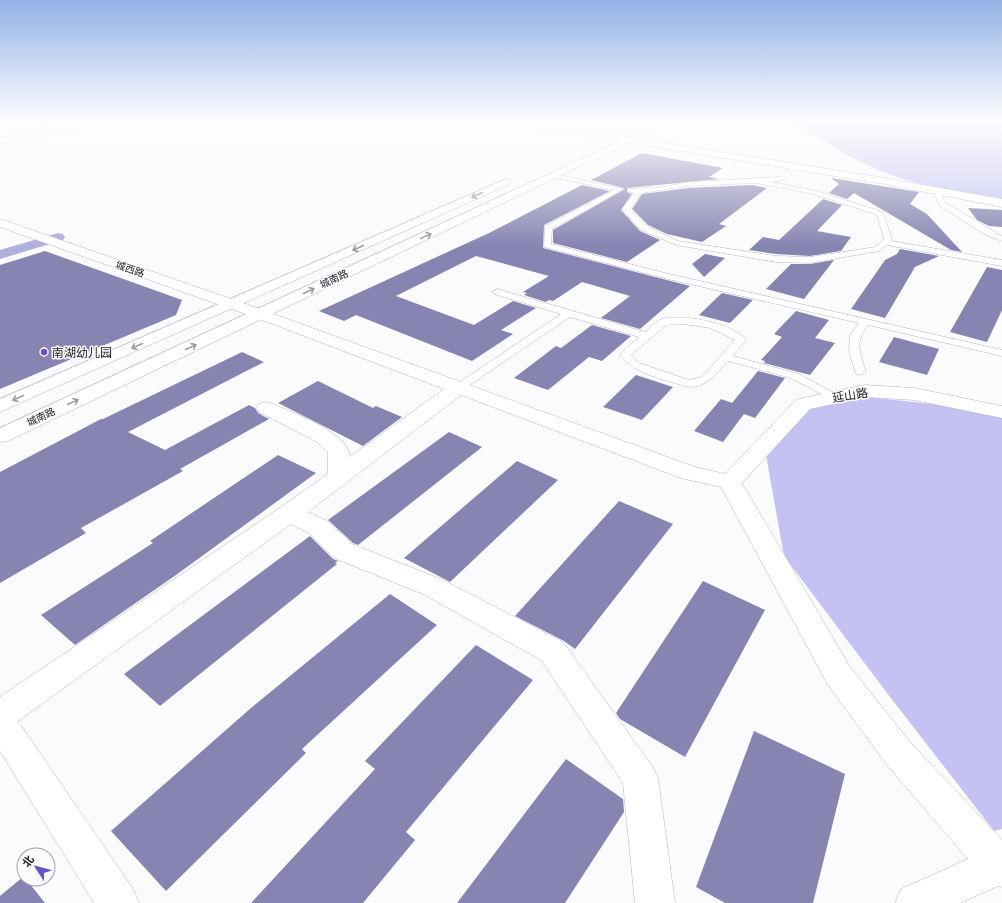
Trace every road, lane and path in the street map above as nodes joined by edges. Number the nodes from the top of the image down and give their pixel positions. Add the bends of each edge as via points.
1 (580, 164) edge
2 (779, 164) edge
3 (796, 167) junction
4 (517, 176) dead end
5 (554, 176) junction
6 (758, 182) junction
7 (621, 189) junction
8 (936, 190) junction
9 (639, 191) junction
10 (1002, 204) edge
11 (2, 225) edge
12 (1002, 239) edge
13 (886, 242) junction
14 (1002, 263) edge
15 (497, 292) dead end
16 (230, 304) junction
17 (569, 313) junction
18 (260, 314) junction
19 (866, 322) junction
20 (646, 336) junction
21 (1002, 353) edge
22 (726, 357) junction
23 (860, 372) dead end
24 (458, 388) junction
25 (835, 397) junction
26 (0, 406) edge
27 (266, 408) dead end
28 (1002, 412) edge
29 (0, 436) edge
30 (339, 476) junction
31 (730, 482) junction
32 (290, 513) junction
33 (0, 715) edge
34 (0, 722) edge
35 (1000, 867) edge
36 (119, 903) edge
37 (655, 903) edge
38 (915, 903) edge

1 - 5 street, 城南路
2 - 3 street
3 - 6 lane via 782,179
3 - 8 street
4 -> 16 street, 城南路
5 - 7 lane
18 -> 5 street, 城南路
6 - 9 lane via 689,184
6 - 13 lane via 815,192 880,214 888,239
7 - 9 lane
7 - 19 lane via 548,228 547,244 668,276
8 - 10 street
8 - 12 lane via 943,204
9 - 13 lane via 626,209 644,228 676,243 776,259 810,260 879,249
11 - 16 street, 城西路
13 - 14 lane
15 - 17 lane
16 - 18 street, 城西路
16 -> 26 street, 城南路
17 - 20 lane
17 - 24 lane
18 - 24 street, 城西路
29 -> 18 street, 城南路
19 - 21 lane
19 - 23 lane via 854,335 854,351
20 - 22 lane via 663,322 698,321 730,331 742,340
20 - 22 lane via 625,354 635,365 689,384 706,378
22 - 25 lane via 795,376
24 - 30 street
24 - 31 street, 城西路 via 689,473
25 - 28 street, 延山路 via 865,391 914,394
25 - 31 street, 延山路 via 803,404
27 - 30 street via 324,437 339,450
30 - 32 street
31 - 35 street via 839,676 899,754
32 - 33 street
32 - 37 street via 318,527 342,551 433,587 552,650 640,778
34 - 36 street
35 - 38 street

